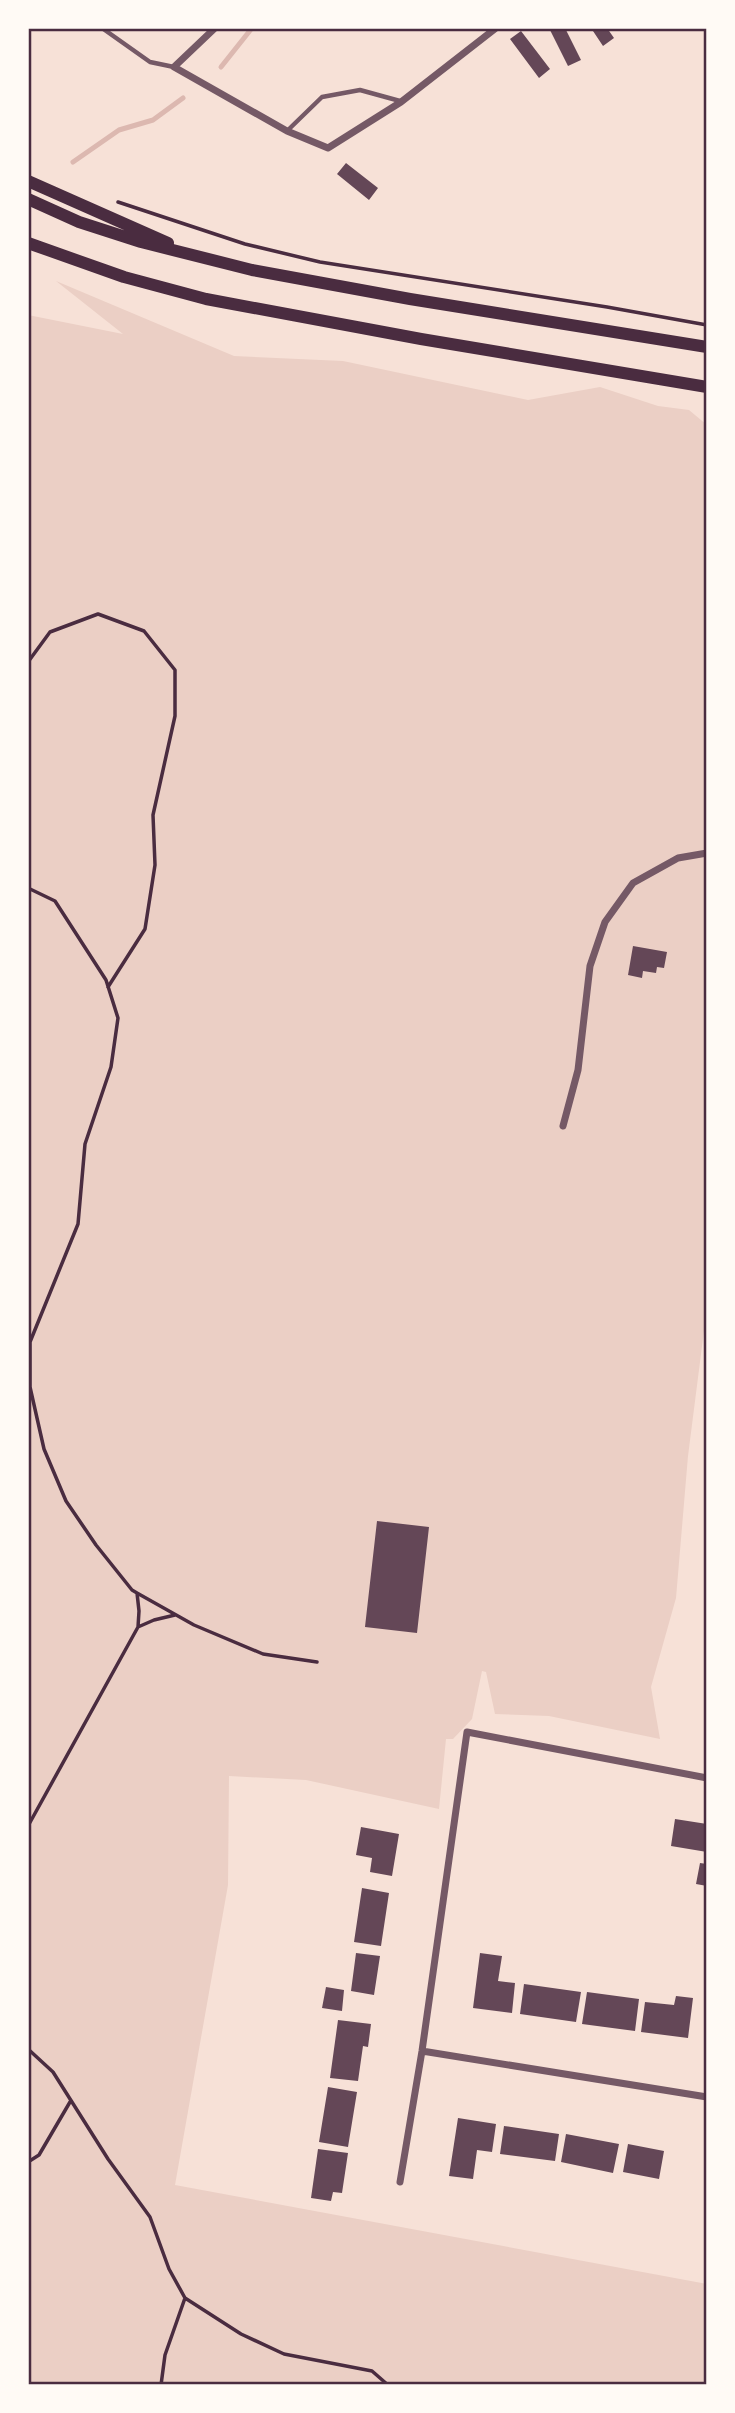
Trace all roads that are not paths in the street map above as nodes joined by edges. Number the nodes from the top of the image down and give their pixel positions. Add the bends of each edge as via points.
1 (102, 28) edge
2 (215, 28) edge
3 (496, 28) edge
4 (174, 67) junction
5 (401, 102) junction
6 (287, 131) junction
7 (28, 181) edge
8 (28, 199) edge
9 (28, 243) edge
10 (197, 256) junction
11 (707, 347) edge
12 (707, 387) edge
13 (707, 853) edge
14 (562, 1126) dead end
15 (707, 1778) edge
16 (422, 2051) junction
17 (707, 2097) edge
18 (400, 2182) dead end

1 - 4 lane via 150,62
2 - 4 street
3 - 5 street
4 - 6 street
5 - 6 lane via 360,90 322,97
5 - 6 street via 328,148
7 - 10 main road
8 - 10 main road via 79,222
9 - 12 main road via 124,277 206,299
10 - 11 main road via 410,299
13 - 14 street via 678,858 633,883 604,922 590,966 578,1070
15 - 16 street via 467,1732
16 - 17 street
16 - 18 street

